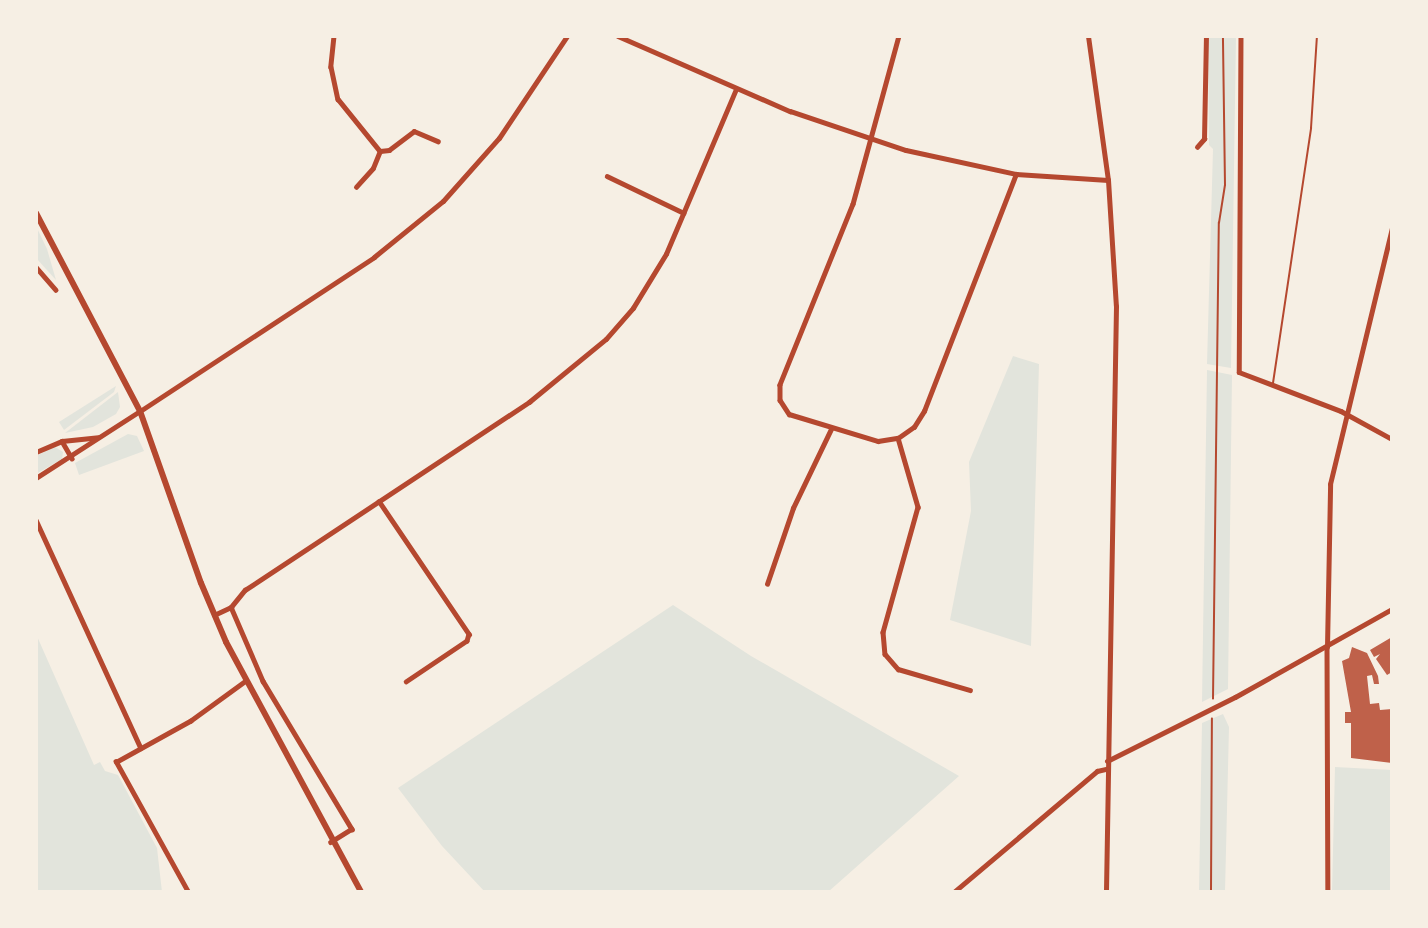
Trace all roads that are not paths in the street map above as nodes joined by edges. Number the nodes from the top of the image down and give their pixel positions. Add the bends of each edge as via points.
1 (567, 36) edge
2 (618, 36) edge
3 (899, 36) edge
4 (1088, 36) edge
5 (1206, 36) edge
6 (1241, 36) edge
7 (1317, 36) edge
8 (333, 38) edge
9 (736, 89) junction
10 (873, 140) junction
11 (438, 141) dead end
12 (1197, 147) dead end
13 (380, 151) junction
14 (1016, 174) junction
15 (607, 176) dead end
16 (1108, 180) junction
17 (356, 187) dead end
18 (36, 213) edge
19 (684, 213) junction
20 (1392, 227) edge
21 (36, 267) edge
22 (56, 290) dead end
23 (1273, 386) junction
24 (140, 411) junction
25 (1346, 414) junction
26 (831, 429) junction
27 (98, 437) junction
28 (898, 438) junction
29 (1392, 439) edge
30 (62, 441) junction
31 (36, 452) edge
32 (72, 458) junction
33 (36, 478) edge
34 (379, 501) junction
35 (36, 520) edge
36 (767, 584) dead end
37 (231, 607) junction
38 (1392, 609) edge
39 (214, 615) junction
40 (1327, 648) junction
41 (246, 681) junction
42 (406, 682) dead end
43 (970, 690) dead end
44 (141, 748) junction
45 (1107, 761) junction
46 (1106, 769) junction
47 (331, 842) junction
48 (188, 892) edge
49 (361, 892) edge
50 (954, 892) edge
51 (1106, 892) edge
52 (1328, 892) edge

1 - 24 street via 505,130 443,201 374,257
2 - 9 street
3 - 10 street
4 - 16 street
5 - 12 street via 1204,139
6 - 23 street via 1239,372
7 - 23 lane via 1311,128
8 - 13 street via 332,79 338,99
9 - 10 street
9 - 19 street
10 - 14 street
10 - 26 street via 842,234 779,390 789,414
11 - 13 street via 414,131 389,150
13 - 17 street via 373,168
14 - 16 street
14 - 28 street via 924,411 914,427
15 - 19 street
16 - 45 street via 1116,322
18 - 24 main road
19 - 34 street via 642,295 591,353 529,402
20 - 25 street
21 - 22 street
23 - 25 street
24 - 27 street
24 - 39 main road
25 - 29 street
25 - 40 street via 1328,497
26 - 28 street via 878,441
26 - 36 street via 793,508
27 - 30 street
27 - 32 street
28 - 43 street via 916,494 917,514 883,632 883,648 898,669
30 - 31 street
30 - 32 street
32 - 33 street
34 - 37 street via 245,590
34 - 42 street via 469,634 467,641
35 - 44 street
37 - 39 street
37 - 47 street via 263,681 352,829
38 - 40 street
39 - 41 main road
40 - 45 street
40 - 52 street
41 - 44 street via 190,721
41 - 47 main road
44 - 48 street via 116,762
45 - 46 street
46 - 50 street via 1097,771
46 - 51 street
47 - 49 main road

